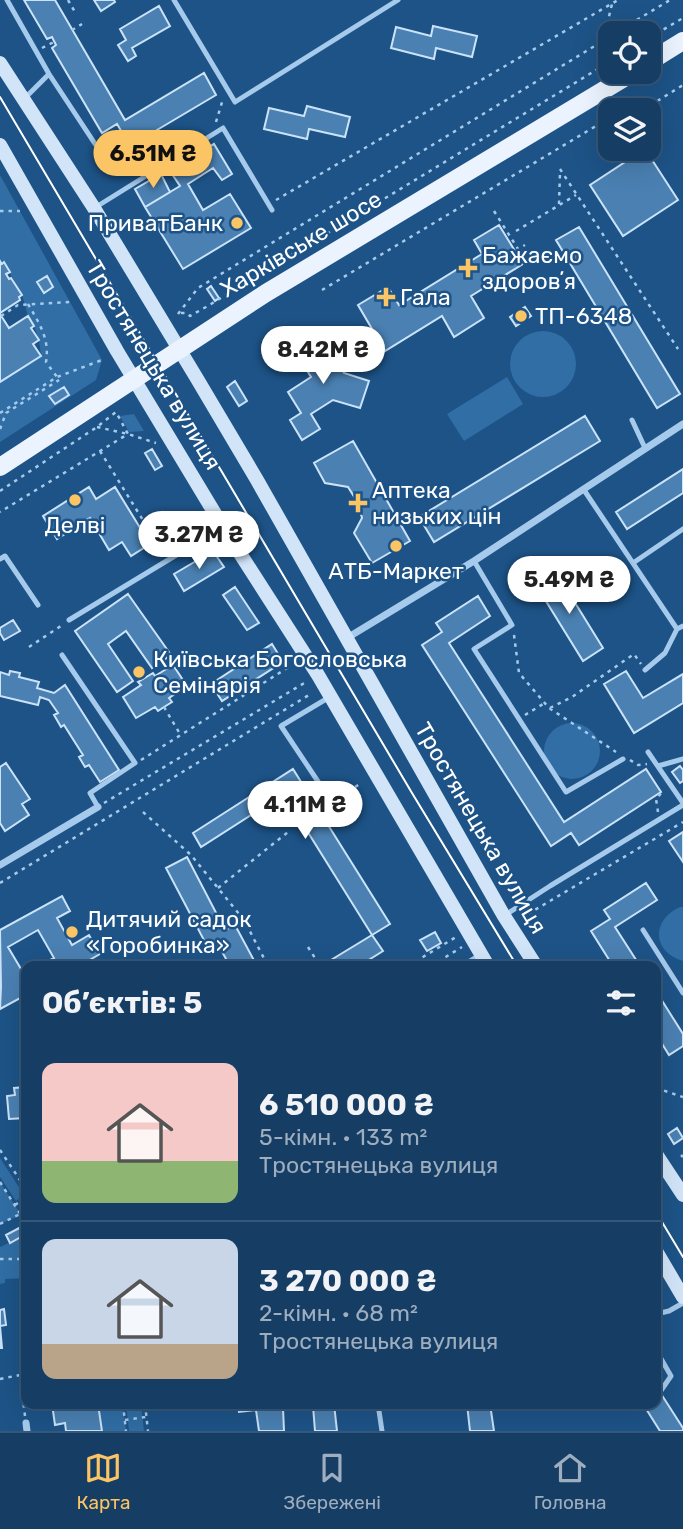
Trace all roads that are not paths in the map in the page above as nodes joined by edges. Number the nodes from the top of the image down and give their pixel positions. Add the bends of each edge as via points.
1 (8, 0) edge
2 (174, 0) edge
3 (398, 0) edge
4 (683, 41) edge
5 (661, 55) edge
6 (0, 63) edge
7 (49, 74) junction
8 (614, 84) edge
9 (23, 100) junction
10 (0, 145) edge
11 (103, 156) dead end
12 (93, 208) junction
13 (270, 208) road end
14 (179, 349) junction
15 (134, 380) junction
16 (632, 420) dead end
17 (683, 424) edge
18 (645, 448) junction
19 (0, 467) edge
20 (584, 490) junction
21 (223, 527) junction
22 (683, 529) edge
23 (0, 559) edge
24 (474, 561) junction
25 (633, 563) junction
26 (38, 605) dead end
27 (69, 620) road end
28 (680, 628) edge
29 (347, 639) junction
30 (62, 655) dead end
31 (645, 670) road end
32 (331, 696) junction
33 (648, 751) dead end
34 (623, 759) road end
35 (683, 759) edge
36 (658, 766) junction
37 (312, 800) dead end
38 (683, 804) edge
39 (98, 807) joint
40 (0, 865) edge
41 (504, 916) junction
42 (643, 930) dead end
43 (485, 960) edge
44 (533, 961) edge
45 (683, 993) edge
46 (661, 1162) edge
47 (683, 1195) edge
48 (661, 1260) edge
49 (683, 1297) edge
50 (683, 1303) edge
51 (661, 1313) edge
52 (661, 1359) edge
53 (661, 1391) edge
54 (379, 1409) edge
55 (382, 1431) edge

1 - 7 lane
2 - 3 lane via 235,102
4 - 5 main road
6 - 9 main road, Тростянецька вулиця
7 - 9 lane
7 - 11 lane
8 - 14 main road, Харківське шосе
9 - 12 main road, Тростянецька вулиця
10 - 15 main road, Тростянецька вулиця
12 - 13 lane via 223,128
12 - 14 main road, Тростянецька вулиця
14 - 15 main road, Харківське шосе
14 - 29 main road, Тростянецька вулиця
15 - 19 main road, Харківське шосе
15 - 21 main road, Тростянецька вулиця
16 - 18 lane
17 - 18 street
18 - 20 street
20 - 24 street
20 - 25 lane
21 - 27 lane
21 - 32 main road, Тростянецька вулиця
22 - 25 lane
23 - 26 lane via 5,556
24 - 29 street
24 - 34 lane via 512,625 474,649 566,792
25 - 28 lane
28 - 31 lane via 666,653
29 - 41 main road, Тростянецька вулиця
30 - 39 lane via 135,763 90,793
32 - 37 lane via 281,726 325,792
32 - 43 main road, Тростянецька вулиця
33 - 36 lane
35 - 36 lane
36 - 38 lane
38 - 41 lane
39 - 40 street
41 - 44 main road, Тростянецька вулиця
42 - 45 lane
46 - 47 main road
48 - 49 main road
50 - 51 lane
52 - 53 lane via 671,1376
54 - 55 lane

